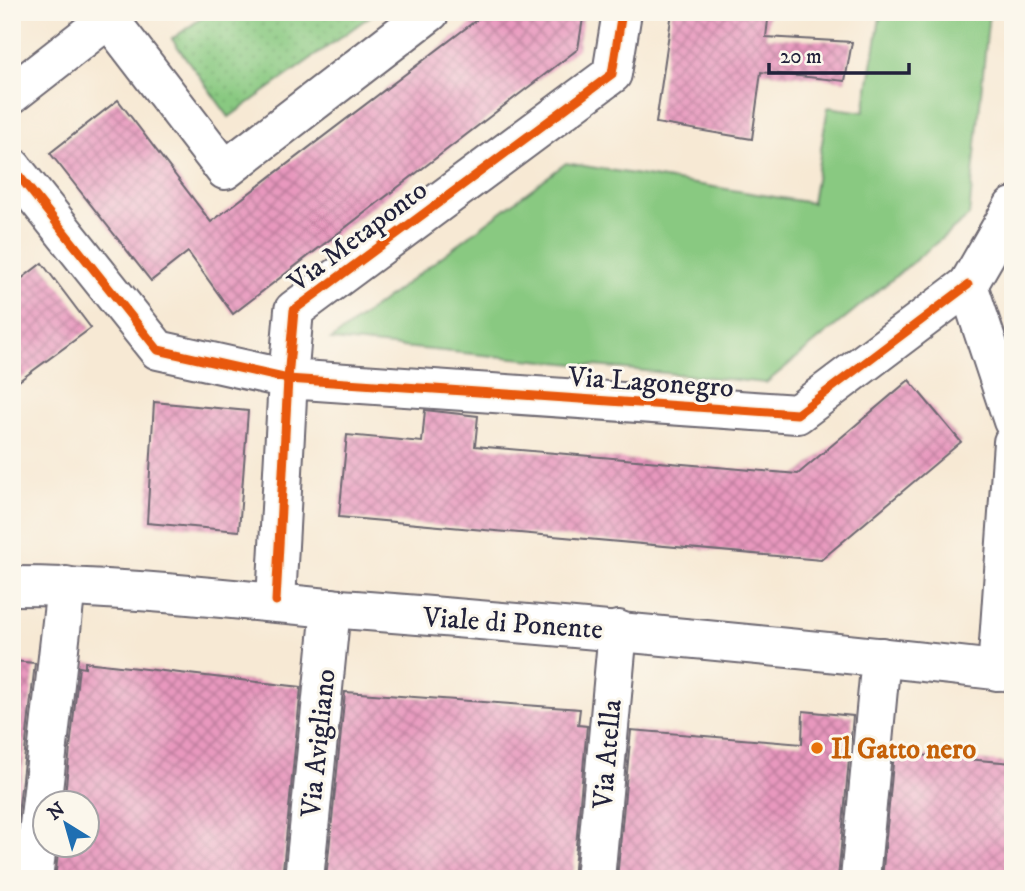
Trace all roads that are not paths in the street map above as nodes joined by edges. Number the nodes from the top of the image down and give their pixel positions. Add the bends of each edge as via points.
1 (430, 12) edge
2 (622, 12) edge
3 (113, 15) edge
4 (12, 94) edge
5 (12, 167) edge
6 (1013, 207) edge
7 (968, 285) junction
8 (288, 379) junction
9 (1013, 421) edge
10 (1013, 442) edge
11 (12, 586) edge
12 (66, 586) junction
13 (275, 601) junction
14 (331, 608) junction
15 (618, 630) junction
16 (881, 657) junction
17 (1005, 671) edge
18 (33, 879) edge
19 (304, 879) edge
20 (595, 879) edge
21 (860, 879) edge

1 - 3 street via 225,170
2 - 8 street, Via Metaponto via 612,74 293,310
3 - 4 street
5 - 8 street via 158,350
6 - 7 street
7 - 8 street, Via Lagonegro via 797,414
7 - 9 street
8 - 13 street, Via Metaponto
10 - 17 street
11 - 12 street, Viale di Ponente
12 - 13 street, Viale di Ponente
12 - 18 street
13 - 14 street, Viale di Ponente
14 - 15 street, Viale di Ponente
14 - 19 street, Via Avigliano
15 - 16 street, Viale di Ponente
15 - 20 street, Via Atella
16 - 17 street, Viale di Ponente
16 - 21 street

